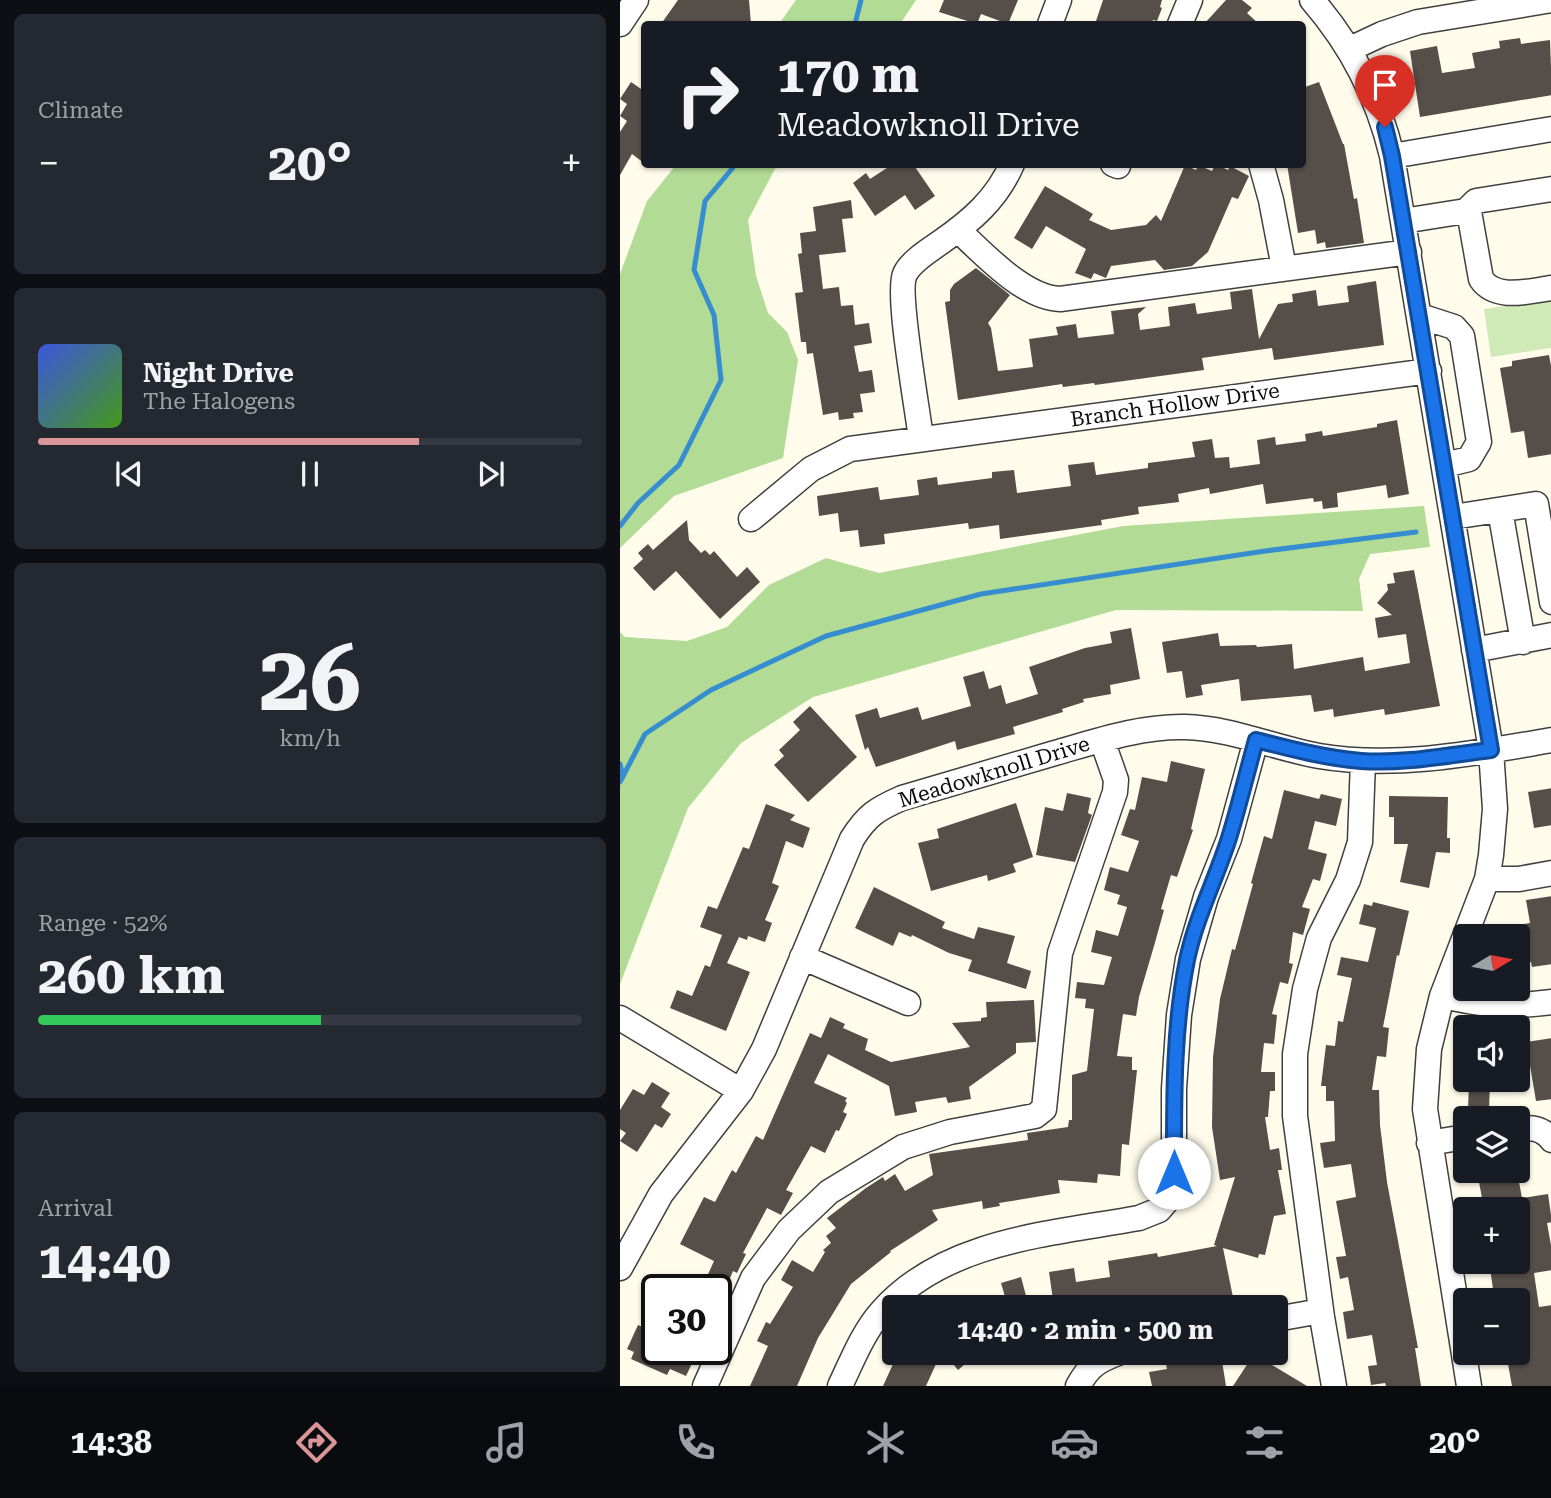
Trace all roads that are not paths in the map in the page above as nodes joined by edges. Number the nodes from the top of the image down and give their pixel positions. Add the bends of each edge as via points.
1 (636, 0) edge
2 (1059, 0) edge
3 (1190, 0) edge
4 (1312, 0) edge
5 (1552, 0) edge
6 (1051, 21) edge
7 (1181, 21) edge
8 (620, 24) edge
9 (1350, 50) junction
10 (1552, 129) edge
11 (1392, 156) junction
12 (1010, 168) edge
13 (1262, 168) edge
14 (1552, 189) edge
15 (1466, 211) junction
16 (1403, 221) junction
17 (958, 230) junction
18 (1409, 252) junction
19 (1284, 268) junction
20 (1552, 288) edge
21 (1420, 316) junction
22 (1429, 371) junction
23 (921, 439) junction
24 (1445, 465) junction
25 (1500, 510) junction
26 (1453, 517) junction
27 (751, 519) dead end
28 (1552, 602) edge
29 (1552, 635) edge
30 (1522, 642) junction
31 (1474, 650) junction
32 (1102, 740) junction
33 (1256, 740) junction
34 (1552, 740) edge
35 (1491, 750) junction
36 (1363, 761) junction
37 (1552, 873) edge
38 (1487, 879) junction
39 (801, 957) junction
40 (1442, 996) junction
41 (1552, 1002) edge
42 (908, 1003) dead end
43 (620, 1018) edge
44 (741, 1091) junction
45 (1530, 1127) edge
46 (1453, 1139) edge
47 (1552, 1140) edge
48 (1429, 1143) junction
49 (620, 1268) edge
50 (1321, 1311) junction
51 (1288, 1317) edge
52 (1094, 1365) edge
53 (705, 1386) edge
54 (840, 1386) edge
55 (1078, 1386) edge
56 (1334, 1386) edge
57 (1469, 1386) edge

1 - 8 street
2 - 6 street
3 - 7 street
4 - 9 street
5 - 9 street via 1418,22
9 - 11 street via 1375,101
10 - 11 street
11 - 16 street
12 - 17 street via 990,204
13 - 19 street
14 - 15 street via 1476,201
15 - 16 street
15 - 20 street via 1487,288 1507,293
16 - 18 street
17 - 19 street via 1013,278 1048,299
17 - 23 street via 904,274 903,303
18 - 19 street
18 - 21 street
21 - 22 street
21 - 24 street via 1454,327 1462,336 1479,442 1469,459
22 - 23 street, Branch Hollow Drive
22 - 24 street
23 - 27 street, Branch Hollow Drive via 850,449 811,469
24 - 26 street
25 - 26 street
25 - 28 street via 1536,504
25 - 30 street
26 - 31 street
29 - 30 street
30 - 31 street
31 - 35 street
32 - 33 street, Meadowknoll Drive via 1184,727
32 - 39 street, Meadowknoll Drive via 878,808 852,839
32 - 53 street via 1116,780 1115,792 1060,953 1044,1109 1035,1116 950,1132 903,1147 829,1192 789,1230 753,1278
33 - 36 street, Meadowknoll Drive via 1318,756
33 - 54 street via 1229,839 1188,959 1179,1015 1171,1196 1158,1210 1139,1219 1001,1245 959,1257 923,1275 881,1311
34 - 35 street, Meadowknoll Drive
35 - 36 street, Meadowknoll Drive
35 - 38 street via 1495,809
36 - 50 street via 1360,842 1348,880 1319,938 1295,1054 1295,1116
37 - 38 street
38 - 40 street
39 - 42 street
39 - 44 street, Meadowknoll Drive via 764,1049
40 - 41 street via 1515,1007
40 - 48 street via 1429,1048 1425,1109
43 - 44 street
44 - 49 street, Meadowknoll Drive via 661,1194
45 - 47 street
46 - 48 street
48 - 57 street
50 - 51 street
50 - 56 street
52 - 55 street

